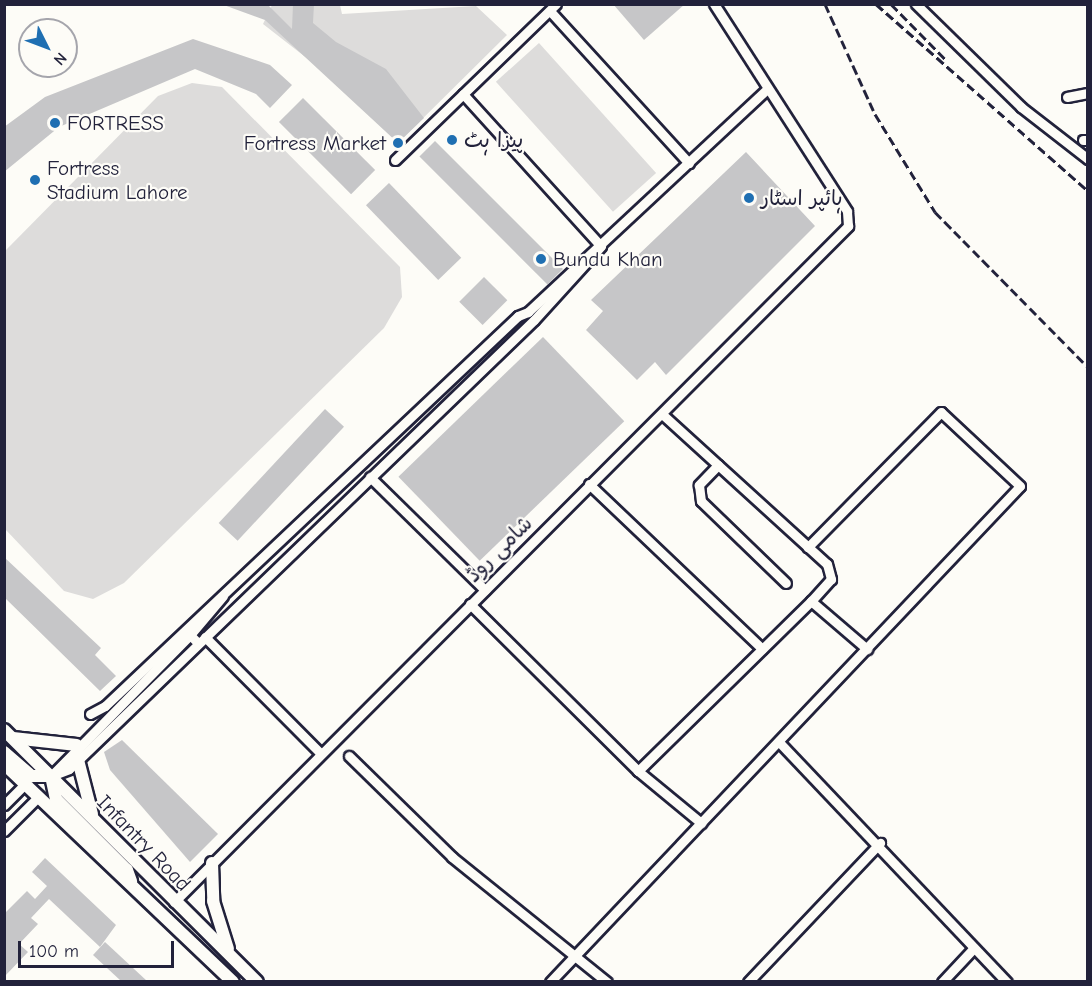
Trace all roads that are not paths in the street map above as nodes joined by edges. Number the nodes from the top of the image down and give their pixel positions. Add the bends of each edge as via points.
1 (714, 4) edge
2 (916, 4) edge
3 (553, 8) edge
4 (766, 90) junction
5 (1088, 93) edge
6 (463, 94) junction
7 (1067, 97) dead end
8 (1088, 159) edge
9 (395, 160) dead end
10 (689, 163) junction
11 (601, 246) junction
12 (662, 414) junction
13 (390, 438) junction
14 (400, 448) junction
15 (718, 465) junction
16 (370, 477) junction
17 (589, 484) junction
18 (808, 547) junction
19 (786, 583) dead end
20 (485, 590) junction
21 (225, 592) junction
22 (811, 601) junction
23 (470, 604) junction
24 (190, 635) junction
25 (202, 640) junction
26 (762, 649) junction
27 (867, 649) junction
28 (90, 714) dead end
29 (8, 734) edge
30 (779, 742) junction
31 (78, 745) junction
32 (4, 752) edge
33 (320, 753) junction
34 (348, 756) dead end
35 (78, 760) junction
36 (6, 768) edge
37 (638, 771) junction
38 (51, 776) junction
39 (25, 784) junction
40 (38, 797) junction
41 (4, 805) edge
42 (95, 821) junction
43 (700, 823) junction
44 (4, 831) edge
45 (880, 843) junction
46 (212, 863) junction
47 (131, 881) junction
48 (174, 902) junction
49 (973, 950) junction
50 (577, 953) junction
51 (230, 955) junction
52 (233, 981) edge
53 (257, 981) edge
54 (550, 981) edge
55 (607, 981) edge
56 (748, 981) edge
57 (942, 981) edge
58 (1007, 981) edge

1 - 4 street
2 - 8 street via 1021,107
3 - 6 street
3 - 10 street
4 - 10 street
4 - 12 street, شامی روڈ via 849,221
5 - 7 street
6 - 9 street
6 - 11 street
10 - 11 street
11 - 13 street via 518,316
11 - 14 street via 595,259
12 - 15 street
12 - 17 street, شامی روڈ
13 - 14 street
13 - 21 street
14 - 16 street
15 - 18 street
15 - 19 street via 699,485 701,501
16 - 20 street
16 - 25 street
17 - 20 street, شامی روڈ
17 - 26 street
18 - 22 street via 833,574
18 - 27 street via 942,412 1020,486
20 - 23 street, شامی روڈ
21 - 24 street via 219,606
21 - 28 street
22 - 26 street
22 - 27 street
23 - 33 street, شامی روڈ
23 - 37 street
24 - 25 street
24 - 31 street
25 - 33 street
25 - 35 street
26 - 37 street
27 - 30 street
29 - 31 main road
29 - 38 main road, Infantry Road
30 - 43 street
30 - 45 street
31 - 38 street
32 - 38 main road via 32,776
33 - 46 street, شامی روڈ
34 - 50 street via 452,857
35 - 38 street
35 - 42 main road
36 - 39 main road, Infantry Road
37 - 43 street
38 - 42 main road, Infantry Road
38 - 47 main road via 56,800 127,870
39 - 40 main road, Infantry Road
39 - 41 street
40 - 44 street
40 - 47 main road, Infantry Road
42 - 48 main road, Infantry Road
43 - 50 street
45 - 49 street
45 - 56 street
46 - 48 street, شامی روڈ
46 - 51 main road via 213,901
47 - 52 main road, Infantry Road
48 - 51 main road, Infantry Road
49 - 57 street
49 - 58 street
50 - 54 street
50 - 55 street
51 - 53 main road, Infantry Road

